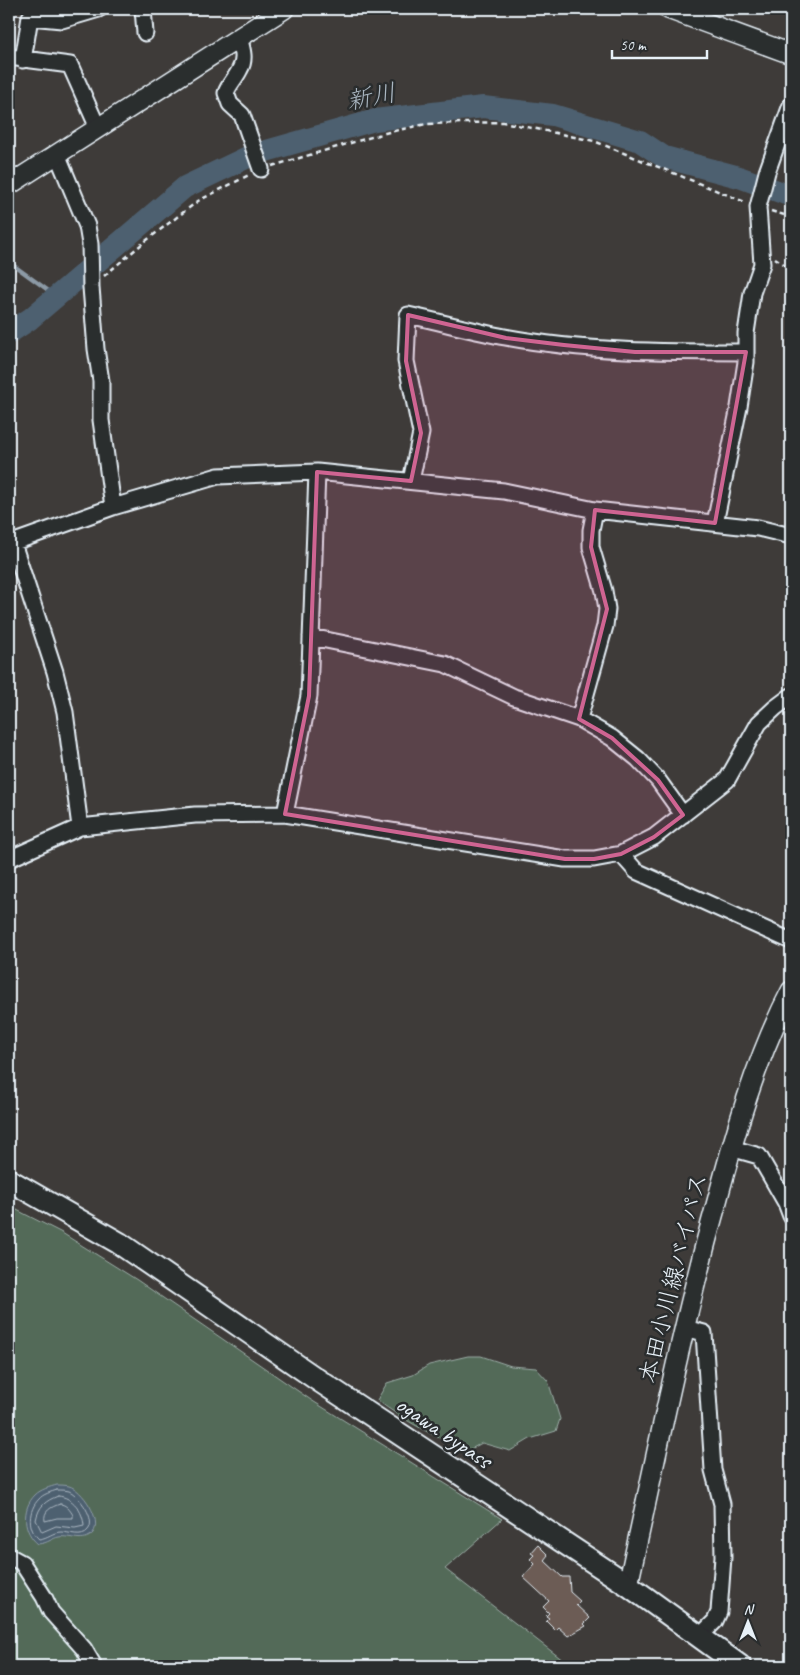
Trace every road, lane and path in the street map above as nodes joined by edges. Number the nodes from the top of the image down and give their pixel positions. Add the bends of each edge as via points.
1 (99, 9) edge
2 (142, 9) edge
3 (284, 9) edge
4 (668, 9) edge
5 (145, 33) dead end
6 (239, 38) junction
7 (791, 54) edge
8 (16, 58) edge
9 (791, 105) edge
10 (98, 128) junction
11 (57, 154) junction
12 (261, 169) junction
13 (9, 185) edge
14 (758, 207) junction
15 (791, 217) edge
16 (91, 287) junction
17 (746, 352) junction
18 (317, 472) junction
19 (411, 481) junction
20 (113, 506) junction
21 (595, 510) junction
22 (715, 523) junction
23 (791, 536) edge
24 (11, 544) edge
25 (311, 637) junction
26 (791, 696) edge
27 (579, 719) junction
28 (285, 814) junction
29 (683, 815) junction
30 (80, 827) junction
31 (621, 854) junction
32 (9, 859) edge
33 (791, 941) edge
34 (791, 991) edge
35 (731, 1148) junction
36 (9, 1180) edge
37 (791, 1216) edge
38 (685, 1328) junction
39 (9, 1556) edge
40 (628, 1585) junction
41 (699, 1637) junction
42 (94, 1666) edge
43 (740, 1666) edge

1 - 8 street via 62,20 30,17
2 - 5 street
3 - 6 main road
4 - 7 main road
6 - 10 main road
6 - 12 street via 244,55 241,68 226,93 230,104 242,115
8 - 10 street via 70,66
9 - 14 street
10 - 11 main road
11 - 13 main road
11 - 16 street via 86,226 90,244
12 - 14 path via 426,124 503,122 594,141
12 - 16 path via 198,201
14 - 15 path
14 - 17 street via 762,264 752,293
16 - 20 street via 101,381 101,420
17 - 19 street via 634,352 564,345 506,338 408,315 406,361 421,433
17 - 22 street via 739,408
18 - 19 street
18 - 20 street via 218,476
18 - 25 street
19 - 21 street via 504,491
20 - 24 street
21 - 22 street
21 - 27 street via 591,547 607,609
22 - 23 street
24 - 30 street via 55,672 65,712
25 - 27 street via 445,664 514,697
25 - 28 street via 309,696
26 - 29 street via 759,723 727,780
27 - 29 street via 612,738 638,759
28 - 30 street via 195,815
28 - 31 street via 565,859 594,859
29 - 31 street via 654,837
30 - 32 street
31 - 33 street via 636,871
34 - 35 main road, 本田小川線バイパス via 759,1067
35 - 37 street via 759,1156
35 - 38 main road, 本田小川線バイパス
36 - 40 highway, ogawa bypass via 118,1244
38 - 40 main road, 本田小川線バイパス
38 - 41 street via 704,1333 713,1470 722,1504 719,1612
39 - 42 street via 22,1563 50,1612 84,1649
40 - 41 highway
41 - 43 highway

